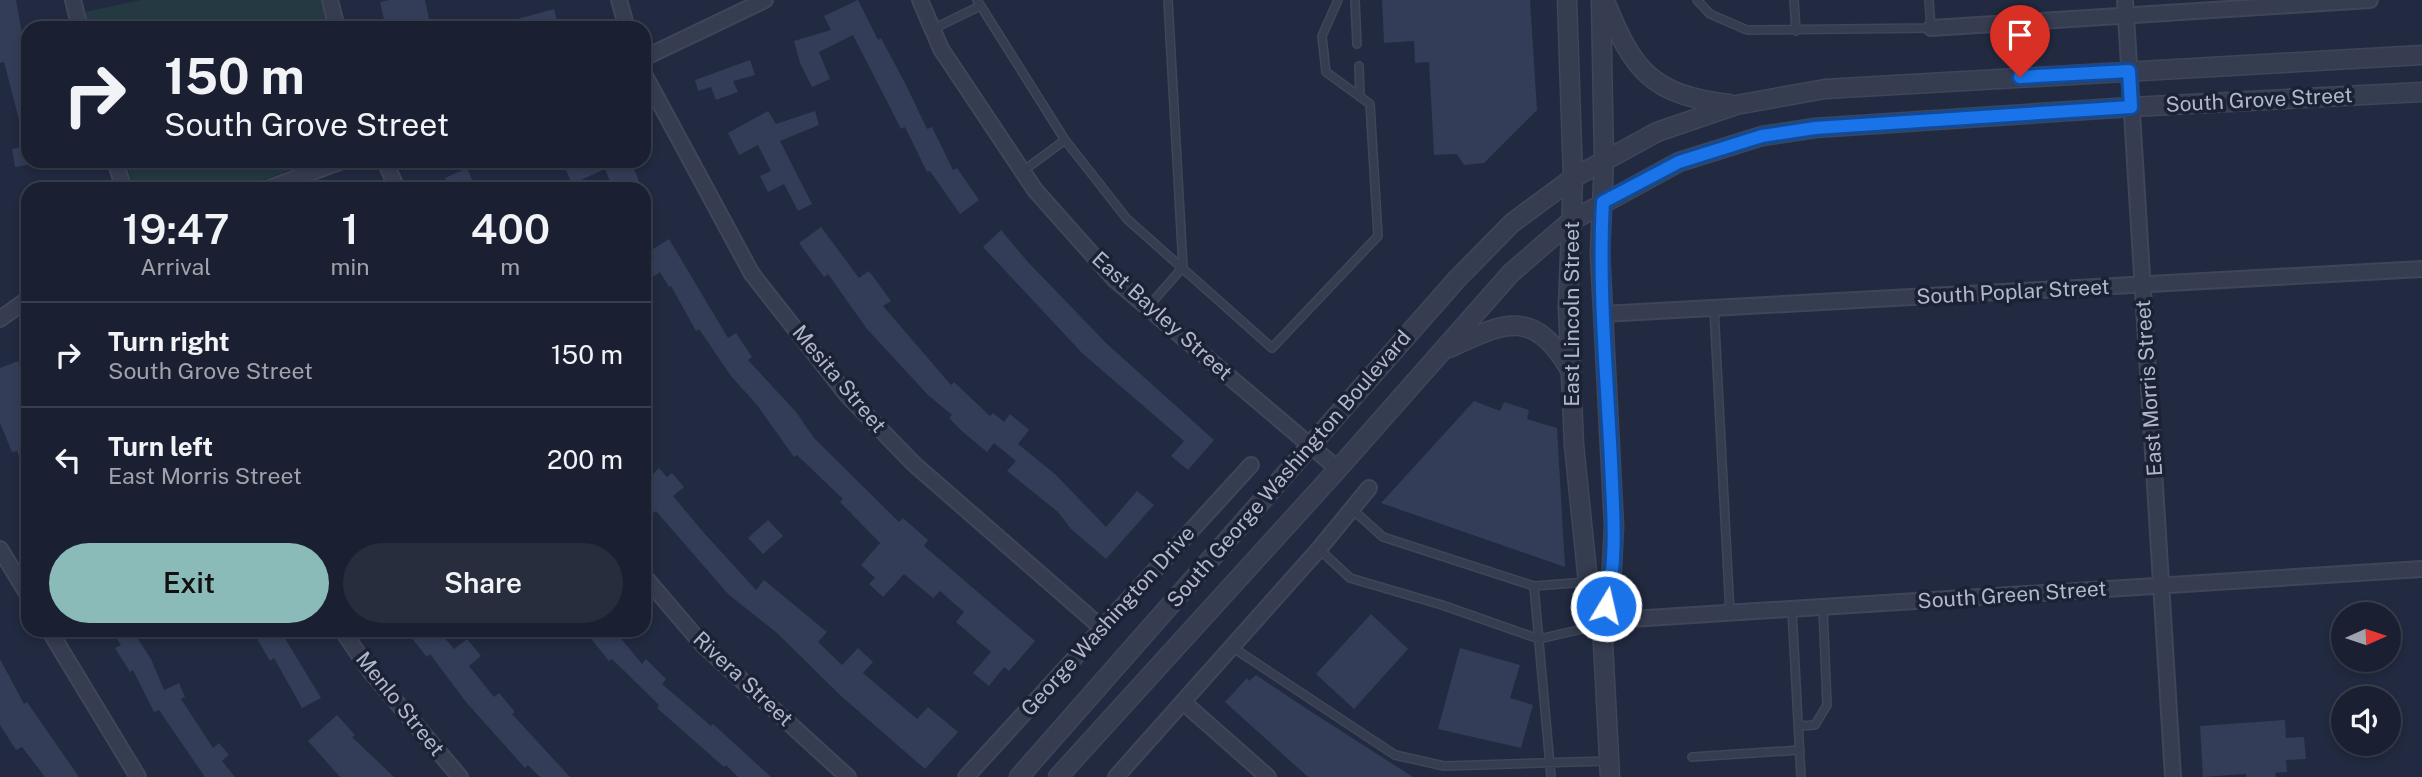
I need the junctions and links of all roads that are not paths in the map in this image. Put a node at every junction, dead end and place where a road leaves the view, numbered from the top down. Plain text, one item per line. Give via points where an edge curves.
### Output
1 (74, 0) edge
2 (330, 0) edge
3 (619, 0) edge
4 (765, 0) edge
5 (920, 0) edge
6 (1168, 0) edge
7 (1338, 0) edge
8 (1355, 0) edge
9 (1567, 0) edge
10 (1603, 0) edge
11 (1697, 0) edge
12 (1794, 0) edge
13 (1929, 0) edge
14 (2370, 0) edge
15 (979, 3) edge
16 (2125, 7) edge
17 (78, 21) edge
18 (335, 21) edge
19 (625, 21) edge
20 (1931, 28) junction
21 (933, 30) junction
22 (1796, 32) junction
23 (1357, 44) dead end
24 (651, 55) edge
25 (2422, 55) edge
26 (1359, 66) dead end
27 (2129, 71) junction
28 (651, 87) edge
29 (2422, 92) edge
30 (1360, 97) junction
31 (1736, 105) junction
32 (2131, 107) junction
33 (1065, 140) junction
34 (1604, 161) junction
35 (323, 168) edge
36 (1023, 171) junction
37 (1573, 178) junction
38 (286, 182) edge
39 (1603, 202) junction
40 (1571, 221) junction
41 (1183, 267) junction
42 (2422, 269) edge
43 (2143, 285) junction
44 (21, 304) edge
45 (1148, 308) junction
46 (1714, 308) junction
47 (1603, 314) junction
48 (0, 319) edge
49 (1442, 351) junction
50 (1571, 372) junction
51 (1309, 446) junction
52 (1251, 465) dead end
53 (1338, 469) junction
54 (1369, 488) dead end
55 (1352, 509) junction
56 (0, 549) edge
57 (1319, 549) junction
58 (2422, 569) edge
59 (1588, 582) junction
60 (21, 584) edge
61 (651, 584) edge
62 (2162, 585) junction
63 (1534, 586) junction
64 (1824, 608) junction
65 (1792, 610) junction
66 (1730, 614) junction
67 (1602, 624) junction
68 (1102, 628) junction
69 (53, 637) edge
70 (347, 637) edge
71 (1539, 639) junction
72 (1232, 648) junction
73 (1183, 702) junction
74 (1799, 726) junction
75 (1800, 750) junction
76 (1692, 757) dead end
77 (1550, 763) junction
78 (1610, 769) edge
79 (138, 777) edge
80 (460, 777) edge
81 (848, 777) edge
82 (966, 777) edge
83 (1019, 777) edge
84 (1058, 777) edge
85 (1116, 777) edge
86 (1268, 777) edge
87 (1551, 777) edge
88 (1801, 777) edge
89 (2173, 777) edge

1 - 17 street
2 - 18 street
3 - 19 street
4 - 24 street
5 - 21 street, East Bayley Street
6 - 41 lane
7 - 30 lane via 1322,36 1326,72
8 - 23 lane
9 - 37 street, East Lincoln Street
10 - 31 street via 1626,51 1642,70 1692,100
10 - 34 street, East Lincoln Street
11 - 22 lane via 1710,14 1731,25
12 - 22 lane
13 - 20 lane
14 - 16 street
15 - 21 lane
15 - 33 lane
16 - 20 street
16 - 27 street, East Morris Street
20 - 22 lane
21 - 36 street, East Bayley Street
25 - 27 street, South Grove Street
26 - 30 lane
27 - 31 street, South Grove Street via 1825,89
27 - 32 street, East Morris Street
28 - 68 street, Mesita Street via 752,274 847,396 914,464
29 - 32 street, South Grove Street
30 - 41 lane via 1370,104 1378,236 1272,348
31 - 34 street, South Grove Street via 1657,132
32 - 39 street, South Grove Street via 1815,128 1762,136 1679,162
32 - 43 street, East Morris Street
33 - 36 lane
33 - 41 lane via 1128,219
34 - 37 street, South Grove Street
34 - 39 street, East Lincoln Street
35 - 38 street
36 - 45 street, East Bayley Street via 1115,280
37 - 40 street, East Lincoln Street
37 - 51 street, South George Washington Boulevard via 1512,223 1466,269
39 - 40 street, South Grove Street
39 - 47 street, East Lincoln Street
40 - 49 street, South George Washington Boulevard via 1511,272
40 - 50 street, East Lincoln Street
41 - 45 lane
42 - 43 street, South Poplar Street
43 - 46 street, South Poplar Street
43 - 62 street, East Morris Street
44 - 48 street
45 - 51 street, East Bayley Street
46 - 47 street, South Poplar Street
46 - 66 lane
47 - 67 street, East Lincoln Street via 1614,526 1611,586
49 - 50 street via 1492,329 1518,326 1553,341
49 - 53 street, South George Washington Boulevard
50 - 59 street, East Lincoln Street
51 - 53 street, East Bayley Street
51 - 83 street, South George Washington Boulevard
52 - 68 street, George Washington Drive
53 - 84 street, South George Washington Boulevard
54 - 55 street
55 - 57 street
55 - 63 lane via 1383,537
56 - 60 street
57 - 71 lane via 1350,578
57 - 72 street
58 - 62 street, South Green Street
59 - 63 lane
59 - 67 street, East Lincoln Street
61 - 81 street, Rivera Street via 702,643
62 - 64 street, South Green Street
62 - 89 street, East Morris Street
63 - 71 lane
64 - 65 street, South Green Street
64 - 74 lane via 1827,705 1815,725
65 - 66 street, South Green Street
65 - 74 lane
66 - 67 street, South Green Street
67 - 71 lane
67 - 78 street, East Lincoln Street
68 - 82 street, George Washington Drive
69 - 79 street
70 - 80 street, Menlo Street
71 - 77 lane
72 - 73 street
72 - 77 lane via 1395,755 1444,765
73 - 85 street
73 - 86 street
74 - 75 lane
75 - 76 lane
75 - 88 lane
77 - 78 lane
77 - 87 lane

